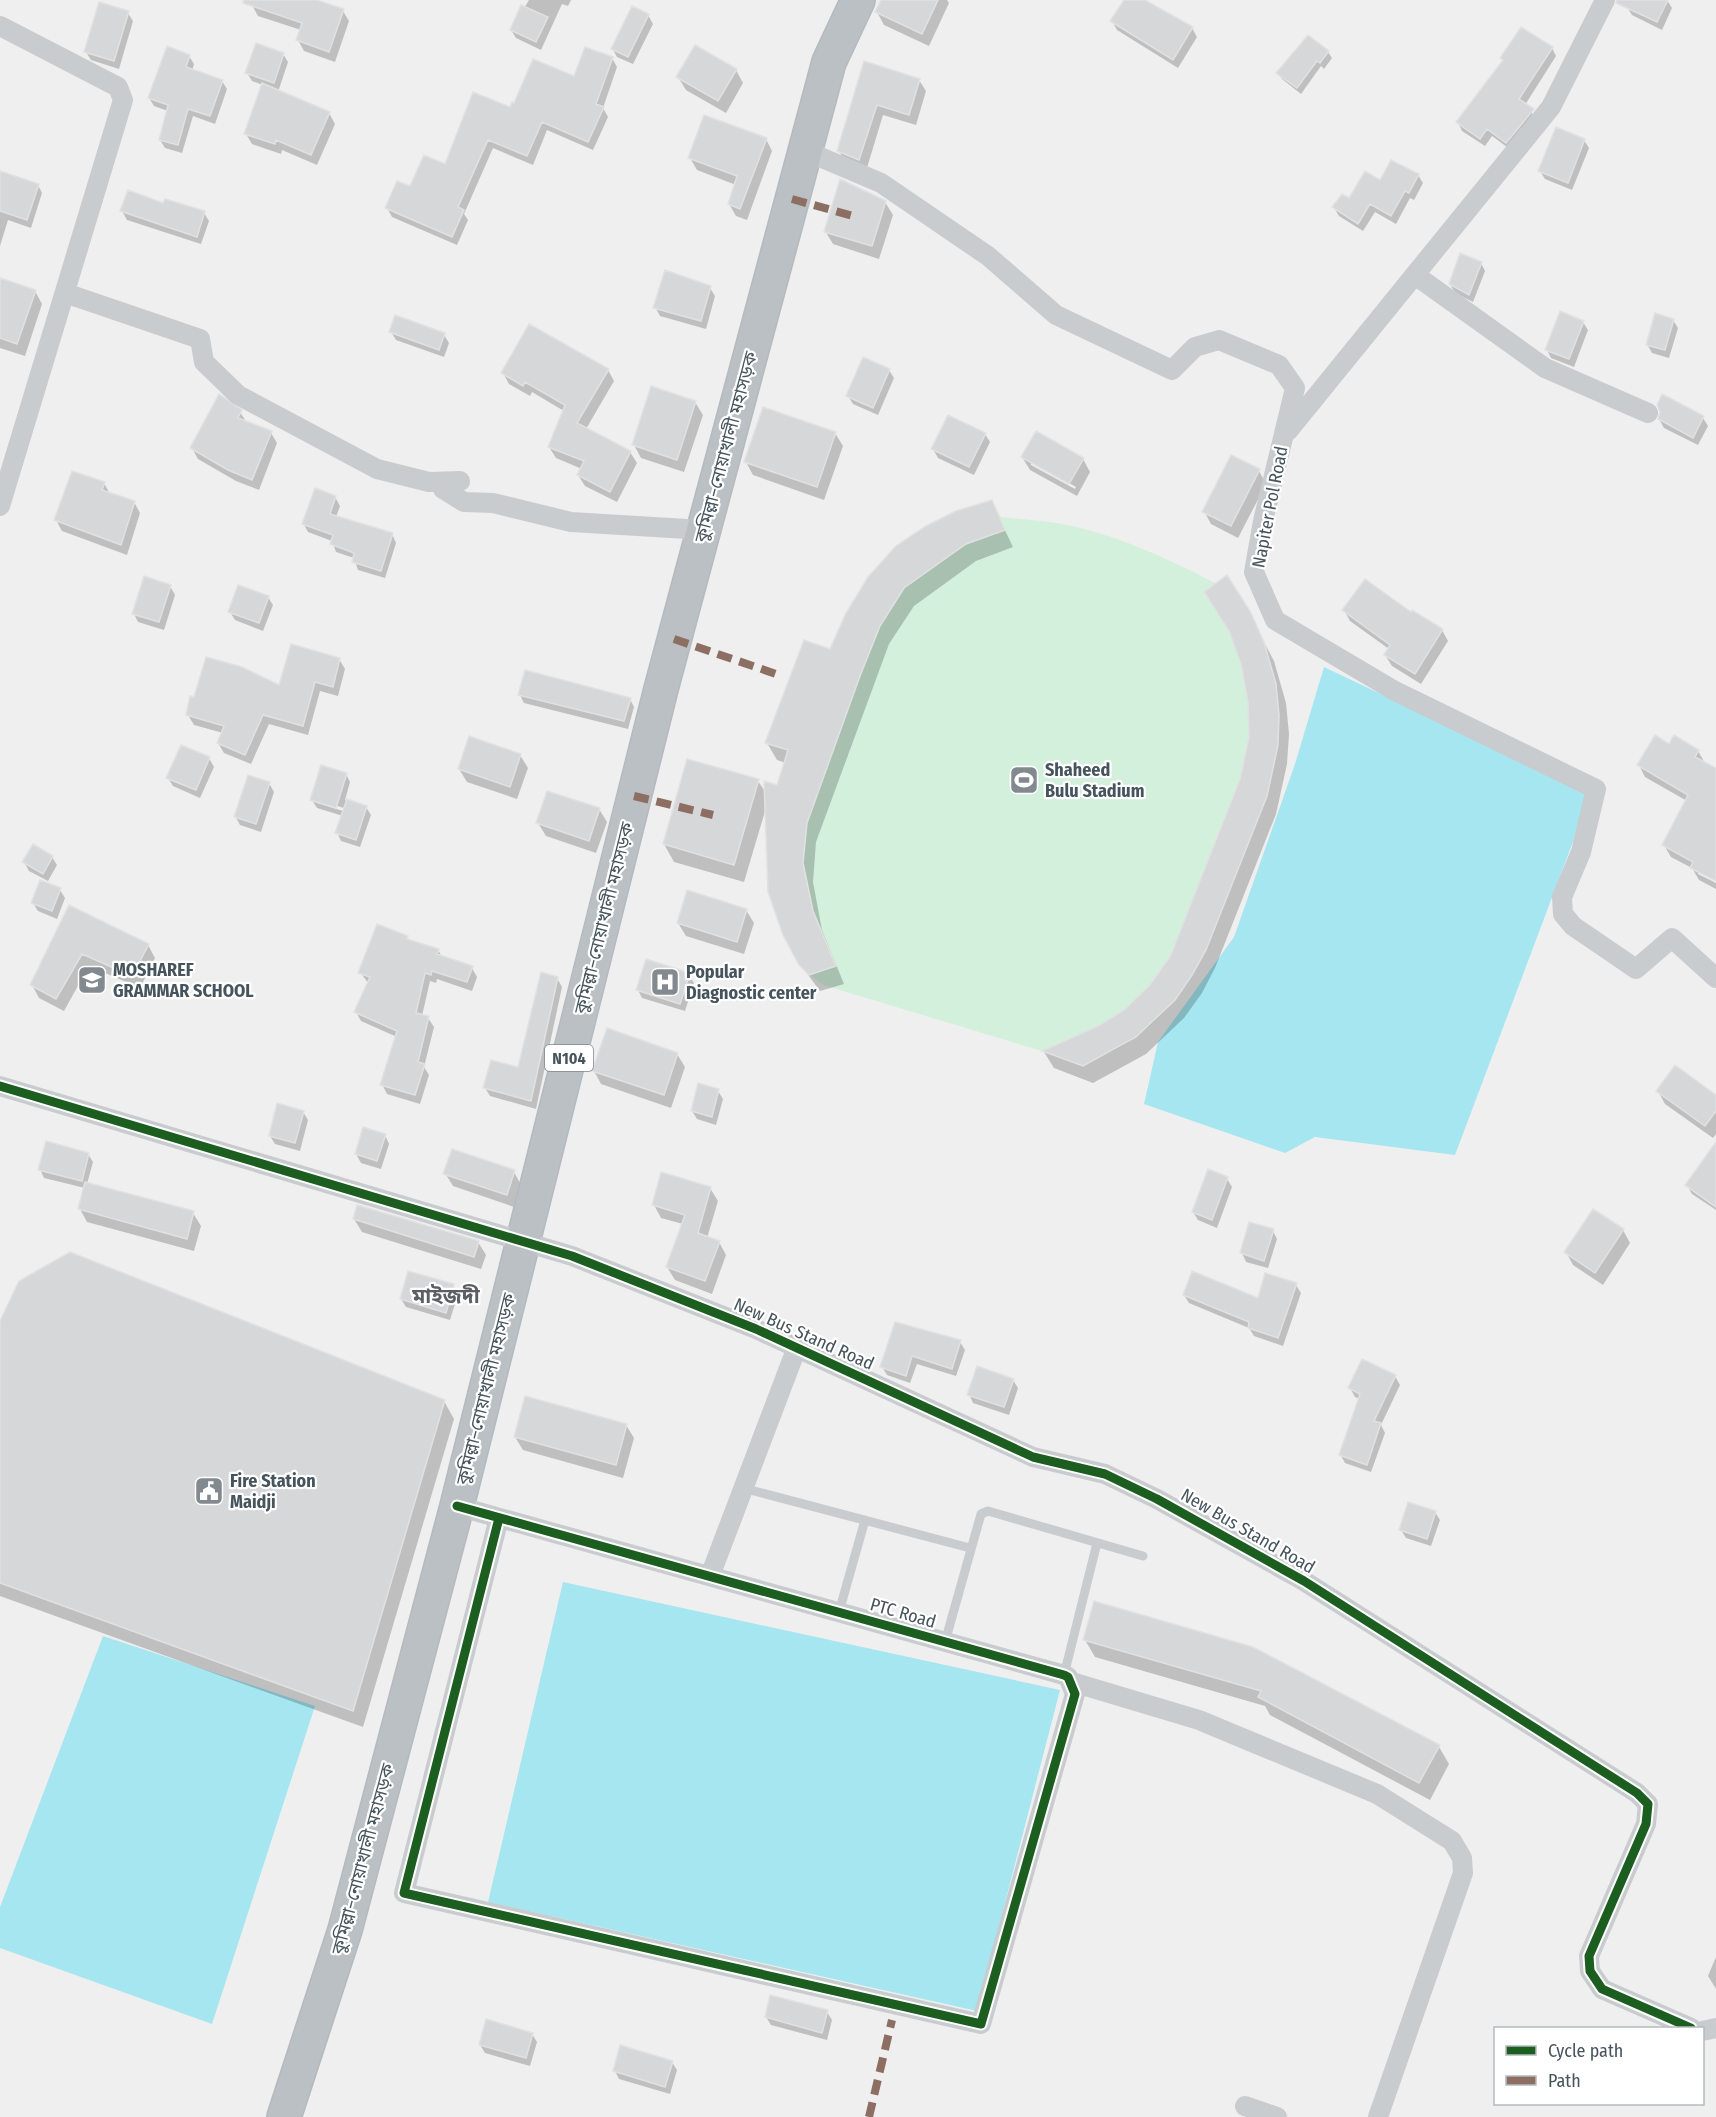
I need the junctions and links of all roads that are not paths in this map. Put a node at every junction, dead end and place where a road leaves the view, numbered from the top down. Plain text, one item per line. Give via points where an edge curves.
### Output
1 (858, 0) edge
2 (1605, 0) edge
3 (0, 26) edge
4 (806, 151) junction
5 (1415, 274) junction
6 (65, 293) junction
7 (1648, 413) dead end
8 (1284, 436) junction
9 (0, 506) edge
10 (704, 530) junction
11 (1716, 978) edge
12 (0, 1086) edge
13 (523, 1240) junction
14 (797, 1347) junction
15 (743, 1488) junction
16 (457, 1506) junction
17 (499, 1518) junction
18 (865, 1520) junction
19 (1097, 1543) junction
20 (970, 1548) junction
21 (1143, 1556) dead end
22 (710, 1576) junction
23 (839, 1612) junction
24 (945, 1642) junction
25 (1068, 1678) junction
26 (1689, 2027) edge
27 (1245, 2106) dead end
28 (284, 2117) edge
29 (1277, 2117) edge
30 (1378, 2117) edge

1 - 4 highway, কুমিল্লা–নোয়াখালী মহাসড়ক / N104 via 829,62
2 - 5 street via 1551,107
3 - 6 street via 118,87 123,100
4 - 8 street, Napiter Pol Road via 881,183 988,256 1056,315 1172,370 1195,347 1219,340 1279,365 1295,388
4 - 10 highway, কুমিল্লা–নোয়াখালী মহাসড়ক / N104
5 - 7 street via 1545,368
5 - 8 street
6 - 9 street
6 - 10 street via 200,339 204,362 238,395 377,469 429,482 460,481 443,489 464,502 493,503 571,522
8 - 11 street, Napiter Pol Road via 1254,572 1275,620 1395,691 1596,789 1581,852 1562,897 1563,914 1573,926 1636,969 1672,938
10 - 13 highway, কুমিল্লা–নোয়াখালী মহাসড়ক / N104
12 - 13 street, New Bus Stand Road
13 - 14 street, New Bus Stand Road via 583,1260
13 - 16 highway, কুমিল্লা–নোয়াখালী মহাসড়ক / N104
14 - 15 street
14 - 26 street, New Bus Stand Road via 1033,1456 1105,1474 1157,1499 1304,1581 1637,1793 1648,1804 1646,1824 1588,1956 1590,1971 1602,1989
15 - 18 lane
15 - 22 street
16 - 17 street, PTC Road
16 - 28 highway, কুমিল্লা–নোয়াখালী মহাসড়ক / N104 via 345,1929
17 - 22 street, PTC Road
17 - 25 street via 404,1893 981,2024 1075,1694
18 - 20 lane
18 - 23 lane
19 - 20 lane via 988,1511 977,1521
19 - 21 lane
19 - 25 lane
20 - 24 lane
22 - 23 street, PTC Road
23 - 24 street, PTC Road
24 - 25 street, PTC Road
25 - 30 street, PTC Road via 1199,1720 1377,1794 1452,1841 1462,1857 1463,1873
27 - 29 street

